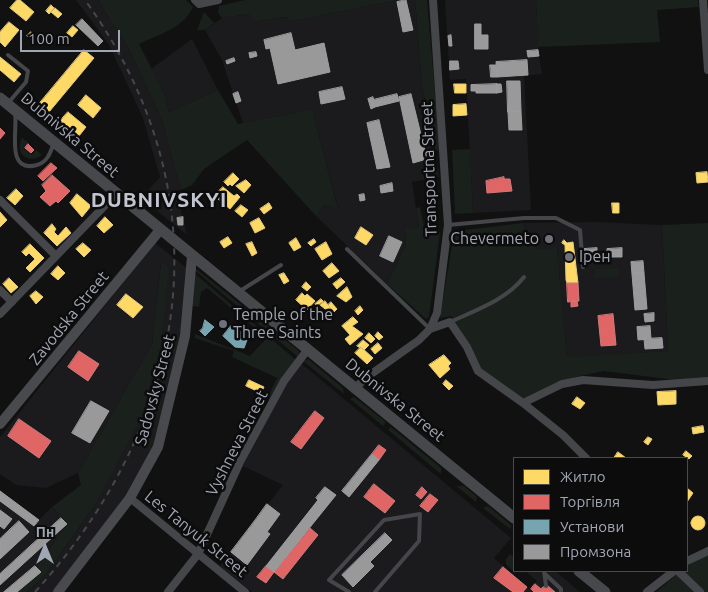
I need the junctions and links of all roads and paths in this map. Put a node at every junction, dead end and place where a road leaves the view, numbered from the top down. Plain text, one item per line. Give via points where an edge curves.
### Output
1 (195, 0) edge
2 (218, 0) edge
3 (433, 0) edge
4 (703, 0) edge
5 (706, 15) edge
6 (8, 55) dead end
7 (708, 70) edge
8 (7, 104) edge
9 (54, 142) junction
10 (116, 194) junction
11 (0, 200) edge
12 (448, 225) junction
13 (160, 230) junction
14 (347, 249) dead end
15 (56, 256) junction
16 (192, 256) junction
17 (280, 264) dead end
18 (583, 267) dead end
19 (524, 277) dead end
20 (0, 290) edge
21 (238, 292) junction
22 (12, 302) junction
23 (0, 314) edge
24 (450, 322) junction
25 (430, 329) junction
26 (308, 349) junction
27 (708, 381) edge
28 (354, 389) junction
29 (523, 403) junction
30 (0, 424) edge
31 (585, 457) edge
32 (130, 498) junction
33 (513, 517) edge
34 (708, 551) edge
35 (198, 554) junction
36 (688, 561) edge
37 (545, 572) edge
38 (580, 572) edge
39 (673, 572) edge
40 (679, 572) edge
41 (546, 586) dead end
42 (63, 590) edge
43 (168, 592) edge
44 (245, 592) edge
45 (349, 592) edge
46 (375, 592) edge
47 (561, 592) edge
48 (605, 592) edge
49 (647, 592) edge
50 (700, 592) edge

1 - 2 street via 199,4
3 - 12 street, Transportna Street
4 - 5 street
5 - 7 street
6 - 8 lane via 28,71 26,82
8 - 9 main road, Dubnivska Street
8 - 9 lane via 17,124 14,151 18,160 35,166 42,163 49,157
9 - 10 main road, Dubnivska Street
10 - 13 main road, Dubnivska Street
10 - 15 street
11 - 15 street
12 - 18 lane via 556,218 580,230
12 - 25 street, Transportna Street via 437,313
13 - 16 main road, Dubnivska Street
13 - 30 street, Zavodska Street
14 - 25 lane
15 - 22 street
16 - 21 main road, Dubnivska Street
16 - 32 street, Sadovsky Street via 185,336 174,386 158,447
17 - 21 lane
19 - 24 lane via 516,288 500,298
20 - 22 street
21 - 26 main road, Dubnivska Street
22 - 23 street
24 - 25 street
24 - 29 street via 468,347 478,371
25 - 28 street
26 - 28 main road, Dubnivska Street
26 - 35 street, Vyshneva Street via 284,381 240,462
27 - 29 street via 654,385 583,380 562,384
28 - 33 main road, Dubnivska Street
29 - 31 street
32 - 35 street, Les Tanyuk Street
32 - 42 street, Sadovsky Street
34 - 36 street
35 - 43 street, Vyshneva Street
35 - 44 street, Les Tanyuk Street
37 - 41 lane
37 - 47 lane
38 - 48 main road
39 - 49 street
40 - 50 street
45 - 46 lane via 329,580 384,520 420,514 419,541

